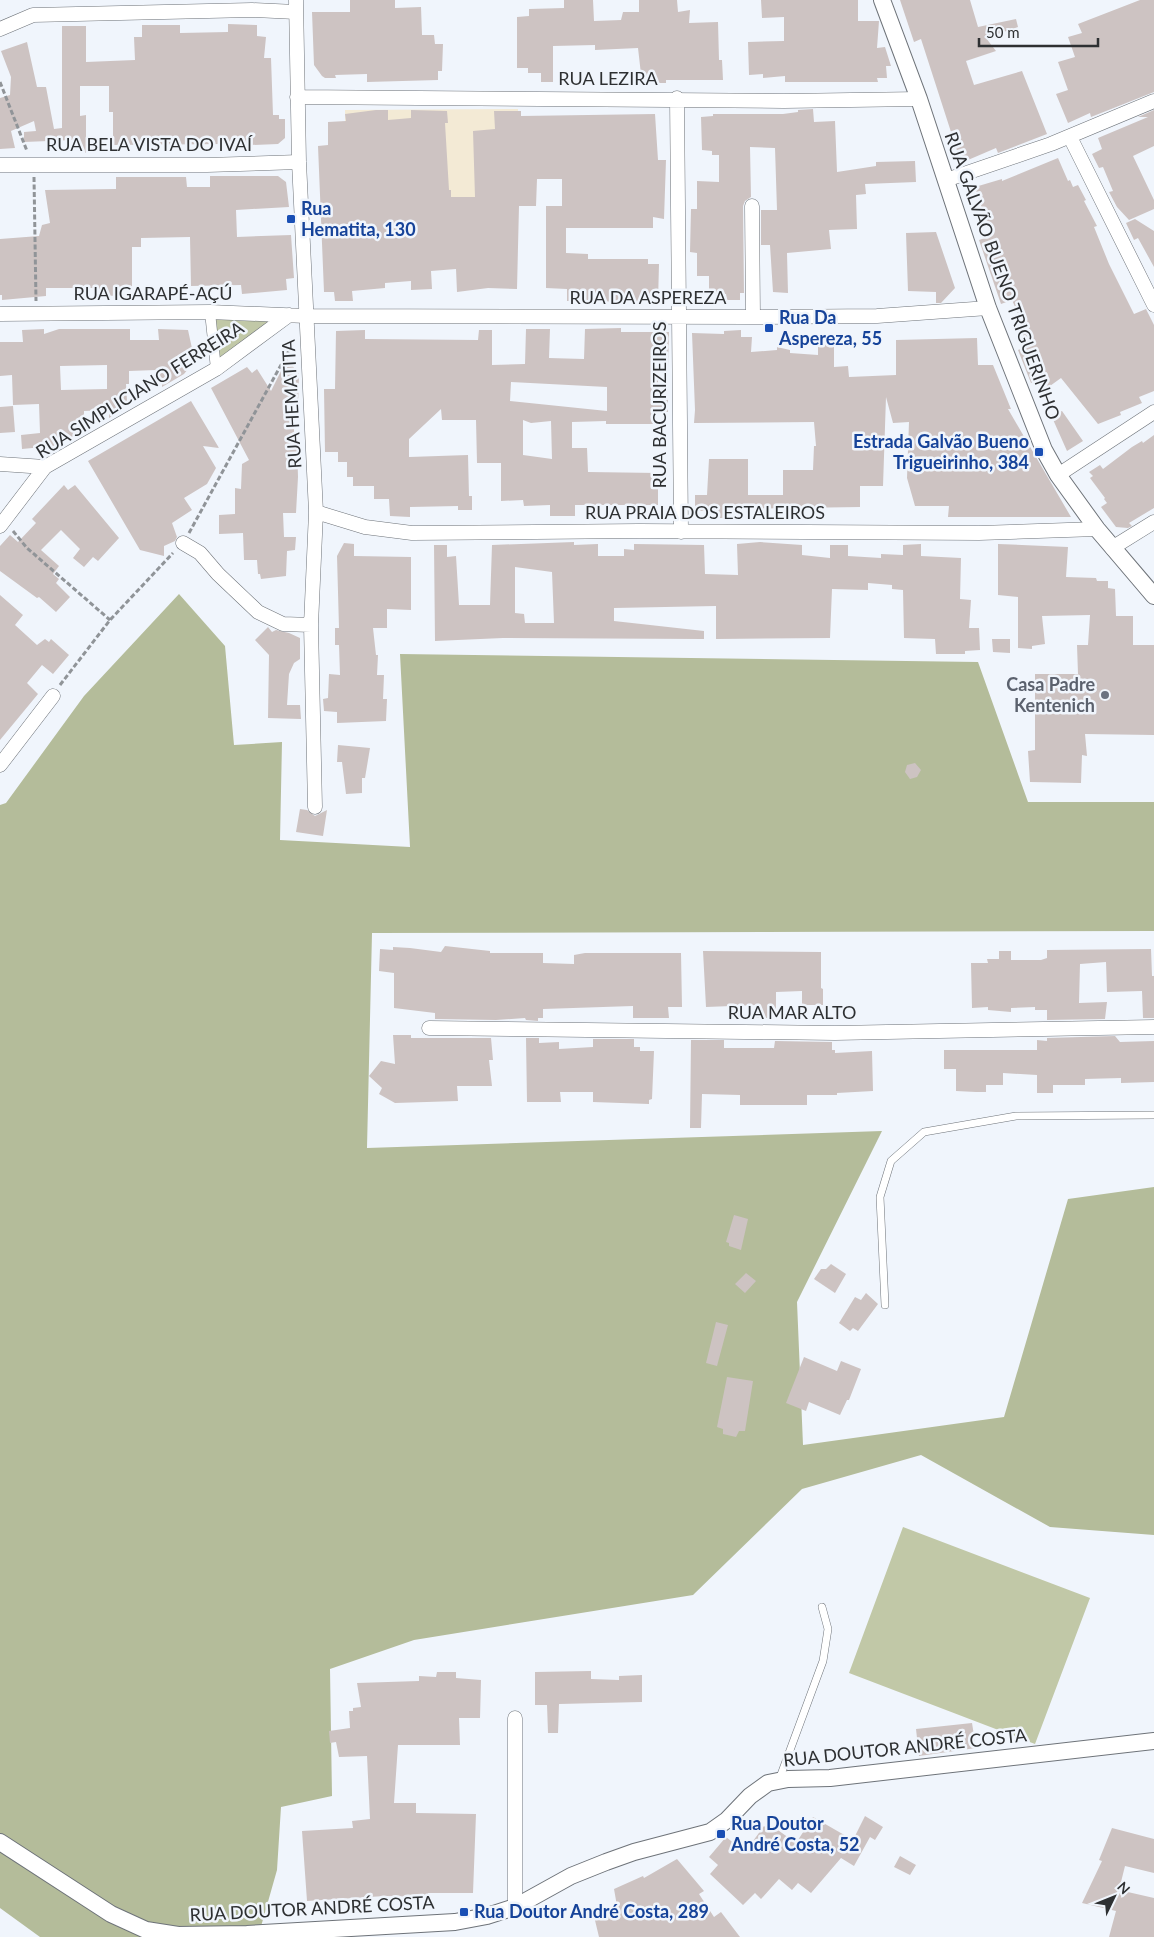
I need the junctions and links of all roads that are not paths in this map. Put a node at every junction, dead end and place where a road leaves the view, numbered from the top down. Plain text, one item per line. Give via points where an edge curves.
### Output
1 (882, 0) edge
2 (296, 6) edge
3 (0, 29) edge
4 (297, 98) junction
5 (677, 98) junction
6 (919, 99) junction
7 (1154, 101) edge
8 (1070, 136) junction
9 (299, 162) junction
10 (0, 165) edge
11 (946, 180) junction
12 (752, 206) dead end
13 (1154, 305) edge
14 (988, 308) junction
15 (210, 312) junction
16 (0, 314) edge
17 (289, 315) junction
18 (753, 316) junction
19 (678, 317) junction
20 (306, 318) junction
21 (216, 369) junction
22 (1154, 412) edge
23 (0, 464) edge
24 (45, 467) junction
25 (1058, 475) junction
26 (316, 512) junction
27 (1154, 522) edge
28 (2, 524) edge
29 (1097, 529) junction
30 (681, 532) junction
31 (183, 544) road end
32 (1112, 548) junction
33 (1154, 596) edge
34 (312, 625) junction
35 (53, 696) road end
36 (0, 765) edge
37 (315, 807) dead end
38 (1154, 1027) edge
39 (429, 1028) dead end
40 (1154, 1115) edge
41 (885, 1305) dead end
42 (822, 1606) dead end
43 (515, 1718) dead end
44 (1154, 1741) edge
45 (779, 1781) junction
46 (0, 1842) edge
47 (515, 1907) junction
48 (366, 1932) edge

1 - 6 street, RUA GALVÃO BUENO TRIGUERINHO
2 - 3 street via 33,15
2 - 4 street, RUA HEMATITA
4 - 5 street, RUA LEZIRA
4 - 9 street, RUA HEMATITA
5 - 6 street, RUA LEZIRA via 784,101
5 - 19 street, RUA BACURIZEIROS
6 - 11 street, RUA GALVÃO BUENO TRIGUERINHO
7 - 8 street
8 - 11 street
8 - 13 street
9 - 10 street, RUA BELA VISTA DO IVAÍ
9 - 20 street, RUA HEMATITA
11 - 14 street, RUA GALVÃO BUENO TRIGUERINHO
12 - 18 street
14 - 18 street, RUA DA ASPEREZA via 877,316
14 - 25 street, RUA GALVÃO BUENO TRIGUERINHO via 1028,414
15 - 16 street, RUA IGARAPÉ-AÇÚ
15 - 17 street, RUA IGARAPÉ-AÇÚ
15 - 21 street
17 - 20 street, RUA IGARAPÉ-AÇÚ
17 - 21 street, RUA SIMPLICIANO FERREIRA
18 - 19 street, RUA DA ASPEREZA
19 - 20 street, RUA DA ASPEREZA
19 - 30 street, RUA BACURIZEIROS
20 - 26 street, RUA HEMATITA
21 - 24 street, RUA SIMPLICIANO FERREIRA
22 - 25 street
23 - 24 street
24 - 28 street, RUA SIMPLICIANO FERREIRA
25 - 29 street, RUA GALVÃO BUENO TRIGUERINHO
26 - 30 street, RUA PRAIA DOS ESTALEIROS via 365,527 412,533
26 - 34 street, RUA HEMATITA
27 - 32 street
29 - 30 street, RUA PRAIA DOS ESTALEIROS via 979,533
29 - 32 street, RUA GALVÃO BUENO TRIGUERINHO
31 - 34 street via 200,553 264,615 283,624
32 - 33 street, RUA GALVÃO BUENO TRIGUERINHO
34 - 37 street, RUA HEMATITA
35 - 36 street
38 - 39 street, RUA MAR ALTO via 835,1033
40 - 41 lane via 1016,1116 924,1132 891,1161 880,1198
42 - 45 lane via 828,1629 823,1661
43 - 47 street
44 - 45 street, RUA DOUTOR ANDRÉ COSTA
45 - 47 street, RUA DOUTOR ANDRÉ COSTA via 768,1783 750,1796 728,1820 710,1832 606,1862 571,1876
46 - 48 street, RUA DOUTOR ANDRÉ COSTA via 111,1914 146,1930 178,1935
47 - 48 street, RUA DOUTOR ANDRÉ COSTA via 455,1922

